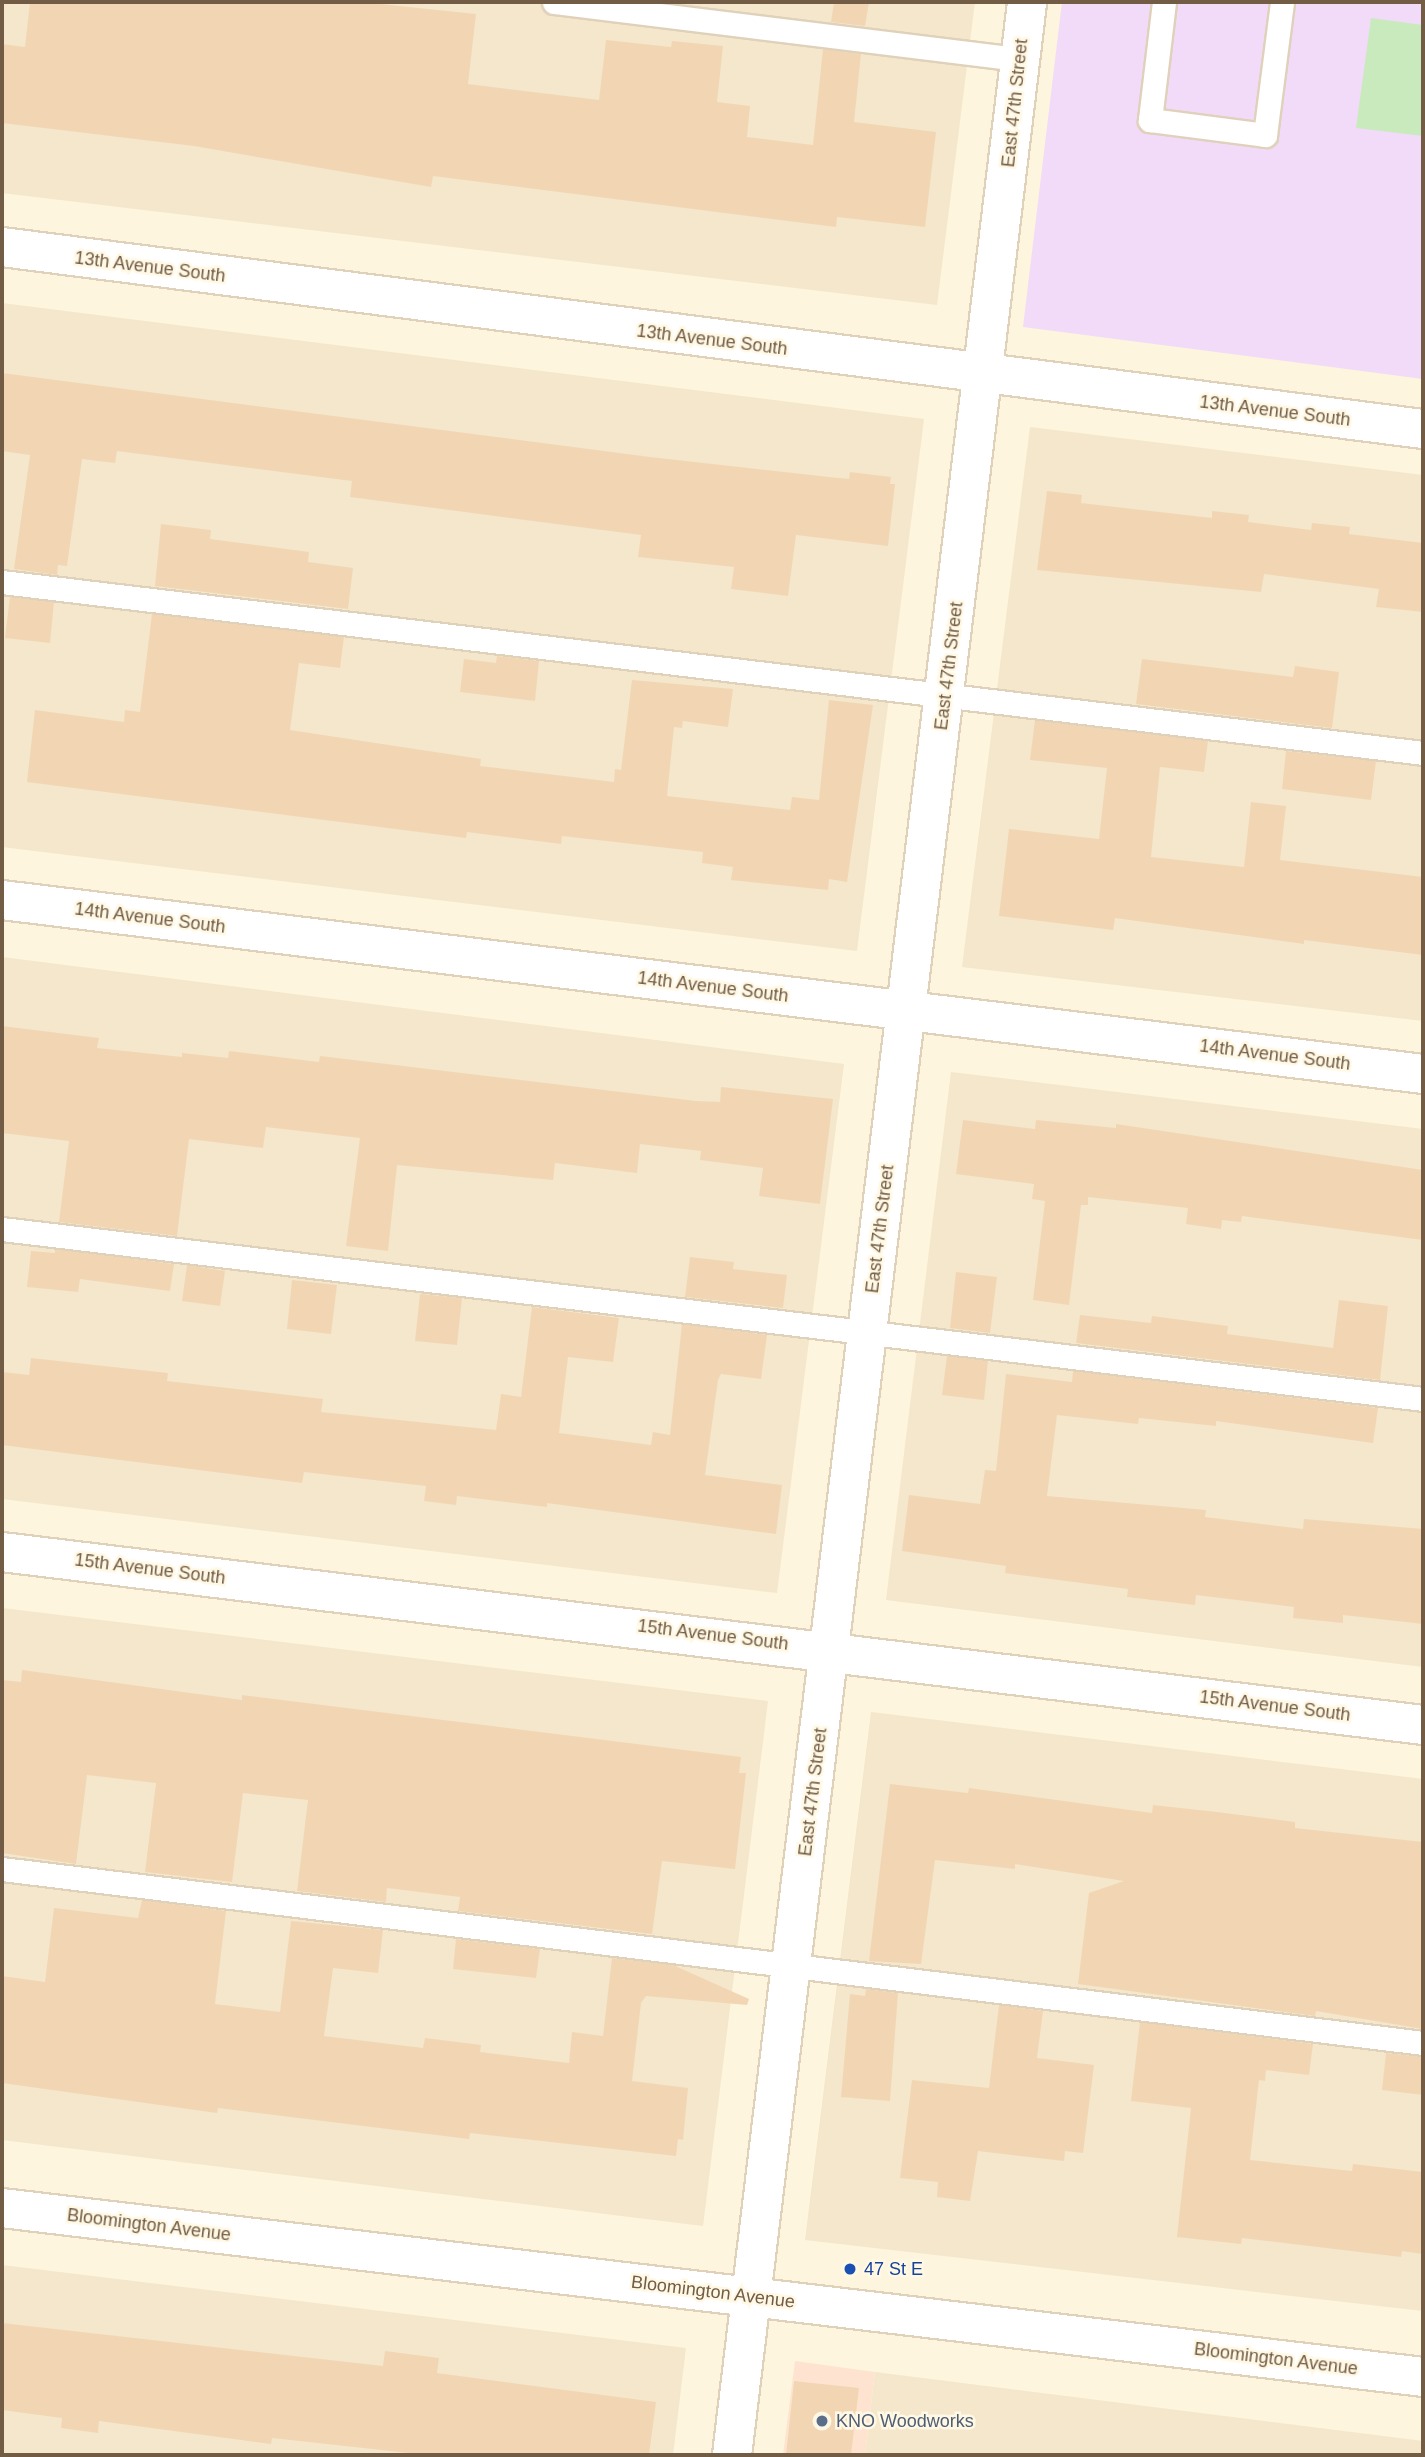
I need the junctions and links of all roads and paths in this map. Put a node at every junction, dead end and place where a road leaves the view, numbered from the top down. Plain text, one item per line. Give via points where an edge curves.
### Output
1 (554, 2) edge
2 (1027, 2) edge
3 (1164, 2) edge
4 (1282, 2) edge
5 (1020, 59) junction
6 (2, 247) edge
7 (985, 376) junction
8 (1423, 429) edge
9 (2, 582) edge
10 (946, 696) junction
11 (1423, 754) edge
12 (2, 900) edge
13 (907, 1010) junction
14 (1423, 1074) edge
15 (2, 1229) edge
16 (868, 1330) junction
17 (1423, 1399) edge
18 (2, 1552) edge
19 (829, 1649) junction
20 (1423, 1725) edge
21 (2, 1869) edge
22 (793, 1966) junction
23 (1423, 2043) edge
24 (2, 2208) edge
25 (751, 2297) junction
26 (1423, 2377) edge
27 (732, 2455) edge

1 - 5 lane
2 - 5 street, East 47th Street
3 - 4 lane via 1150,120 1265,135
5 - 7 street, East 47th Street
6 - 7 street, 13th Avenue South
7 - 8 street, 13th Avenue South
7 - 10 street, East 47th Street
9 - 10 lane
10 - 11 lane
10 - 13 street, East 47th Street
12 - 13 street, 14th Avenue South
13 - 14 street, 14th Avenue South
13 - 16 street, East 47th Street
15 - 16 lane
16 - 17 lane
16 - 19 street, East 47th Street
18 - 19 street, 15th Avenue South
19 - 20 street, 15th Avenue South
19 - 22 street, East 47th Street
21 - 22 lane
22 - 23 lane
22 - 25 street, East 47th Street
24 - 25 street, Bloomington Avenue
25 - 26 street, Bloomington Avenue
25 - 27 street, East 47th Street

